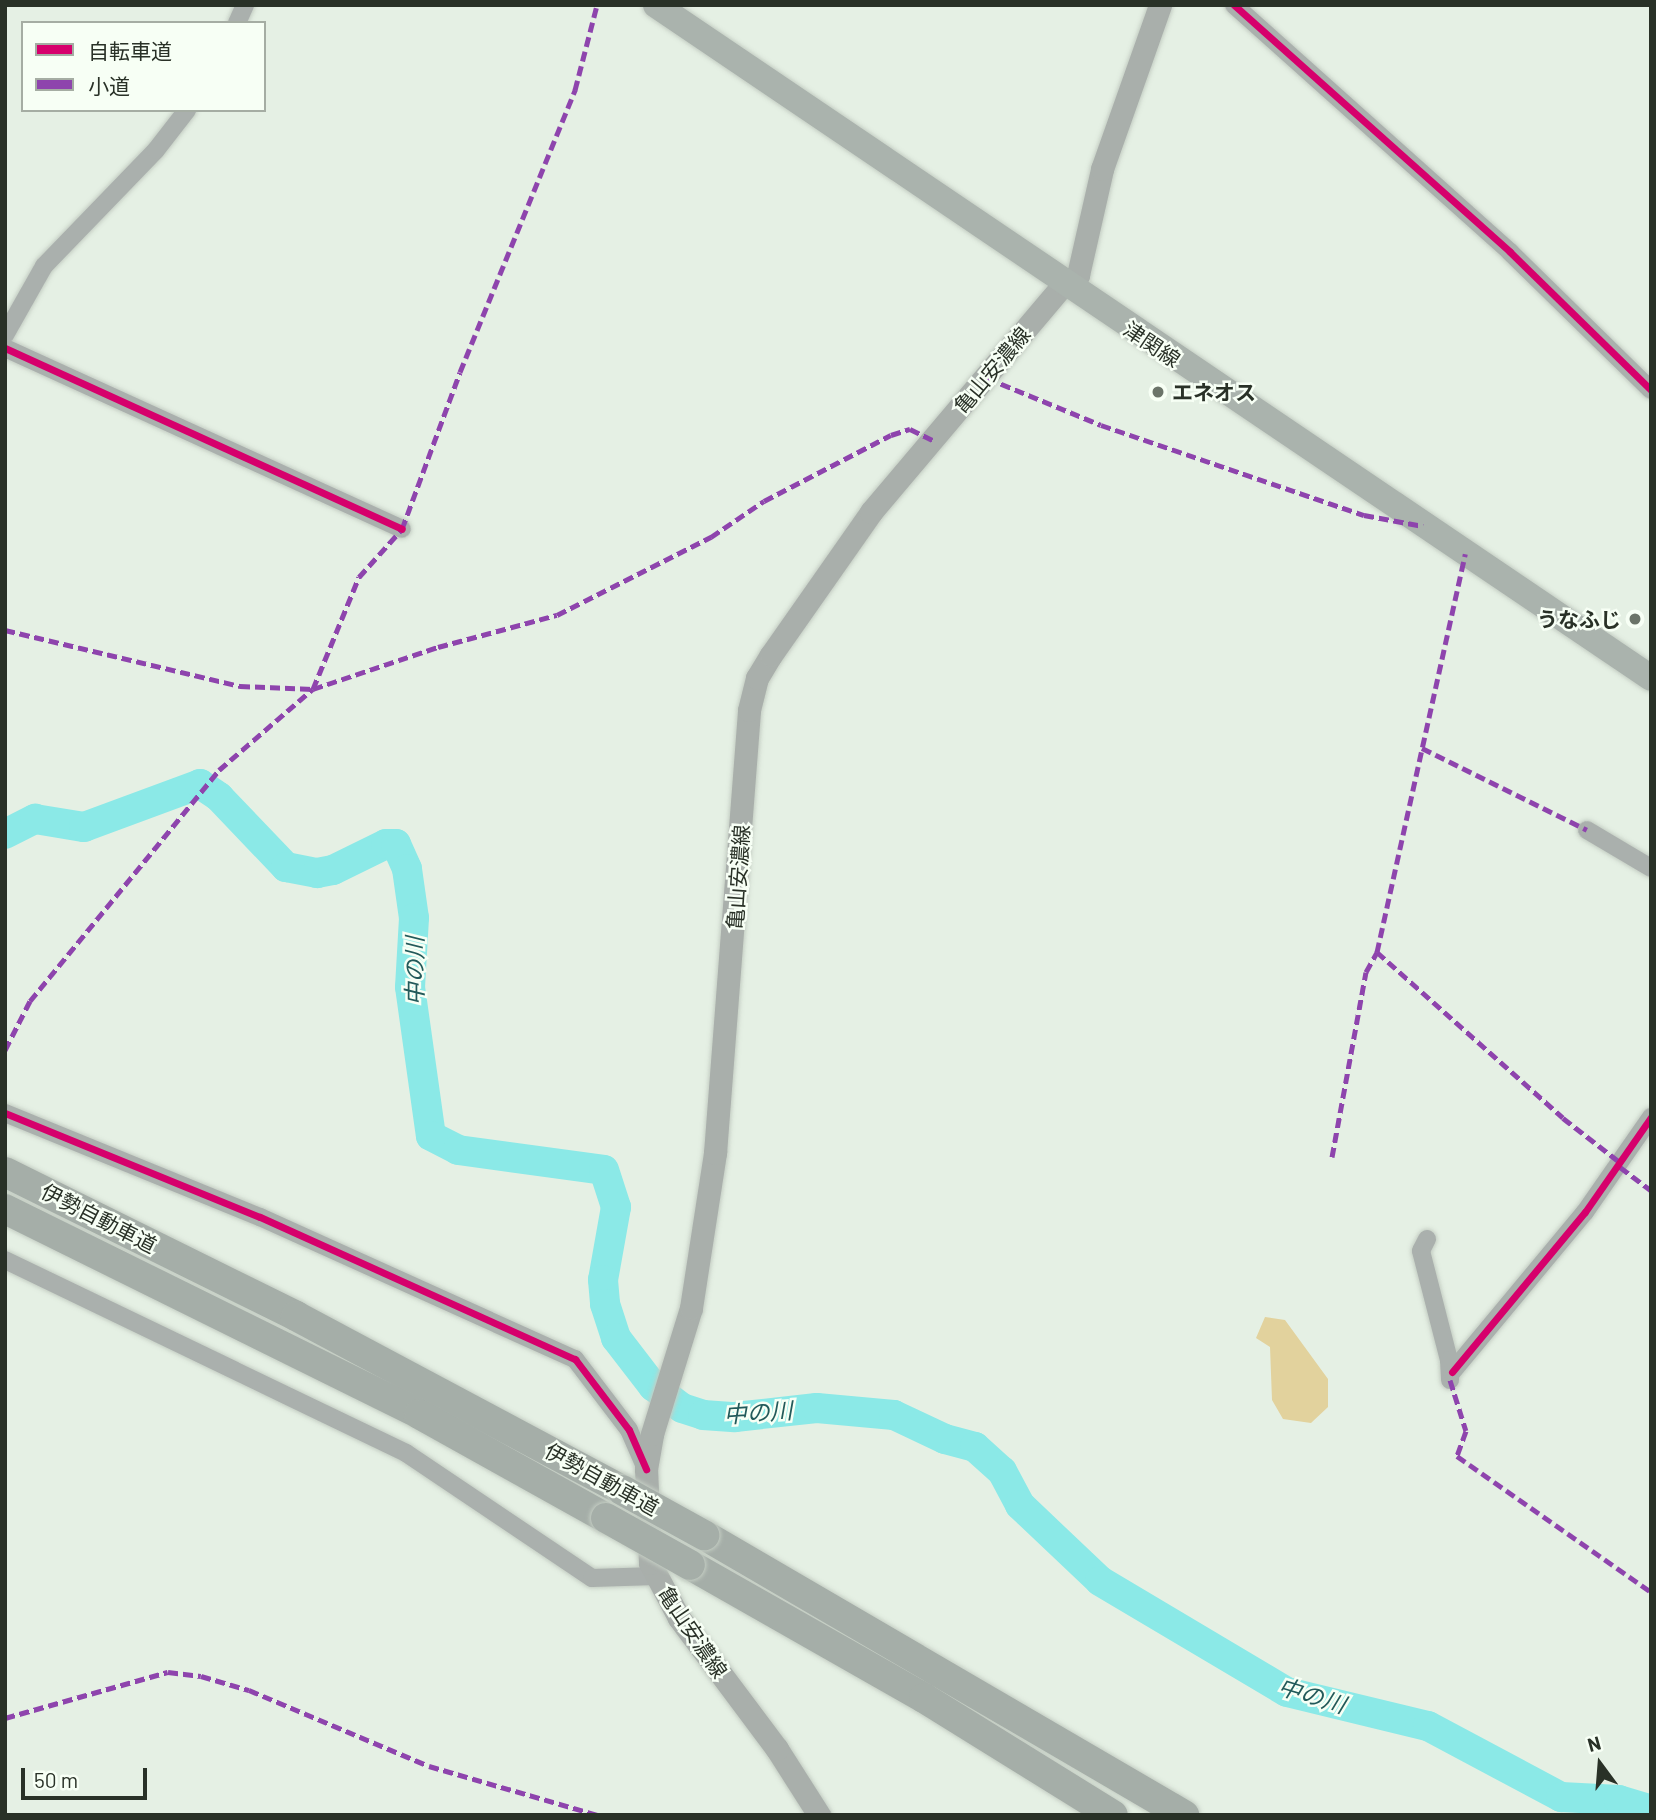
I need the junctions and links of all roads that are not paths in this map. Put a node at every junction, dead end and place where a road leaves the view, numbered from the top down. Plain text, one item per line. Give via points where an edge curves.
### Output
1 (245, 5) edge
2 (656, 5) edge
3 (1160, 5) edge
4 (1234, 5) edge
5 (238, 21) edge
6 (185, 112) edge
7 (1065, 285) junction
8 (5, 335) edge
9 (5, 348) edge
10 (1651, 390) edge
11 (402, 529) dead end
12 (1651, 678) edge
13 (1587, 831) dead end
14 (1651, 868) edge
15 (5, 1113) edge
16 (1651, 1117) edge
17 (5, 1171) edge
18 (5, 1209) edge
19 (1427, 1239) dead end
20 (5, 1260) edge
21 (646, 1469) junction
22 (656, 1576) junction
23 (819, 1815) edge
24 (1113, 1815) edge
25 (1184, 1815) edge

1 - 5 street
2 - 7 main road, 津関線
3 - 7 main road, 亀山安濃線 via 1102,169 1078,275
4 - 10 street via 1510,252
6 - 8 street via 156,150 44,266
7 - 12 main road, 津関線
7 - 21 main road, 亀山安濃線 via 871,512 757,678 749,710 715,1153 700,1268
9 - 11 street
13 - 14 street
15 - 21 street via 152,1171 575,1359 629,1430
16 - 19 street via 1585,1212 1451,1376 1421,1251
17 - 25 highway, 伊勢自動車道, bridge via 296,1316 622,1490
18 - 24 highway, 伊勢自動車道, bridge via 419,1414 924,1698
20 - 22 street via 406,1453 592,1578
21 - 22 main road, 亀山安濃線 via 650,1563
22 - 23 main road, 亀山安濃線 via 679,1618 777,1749

